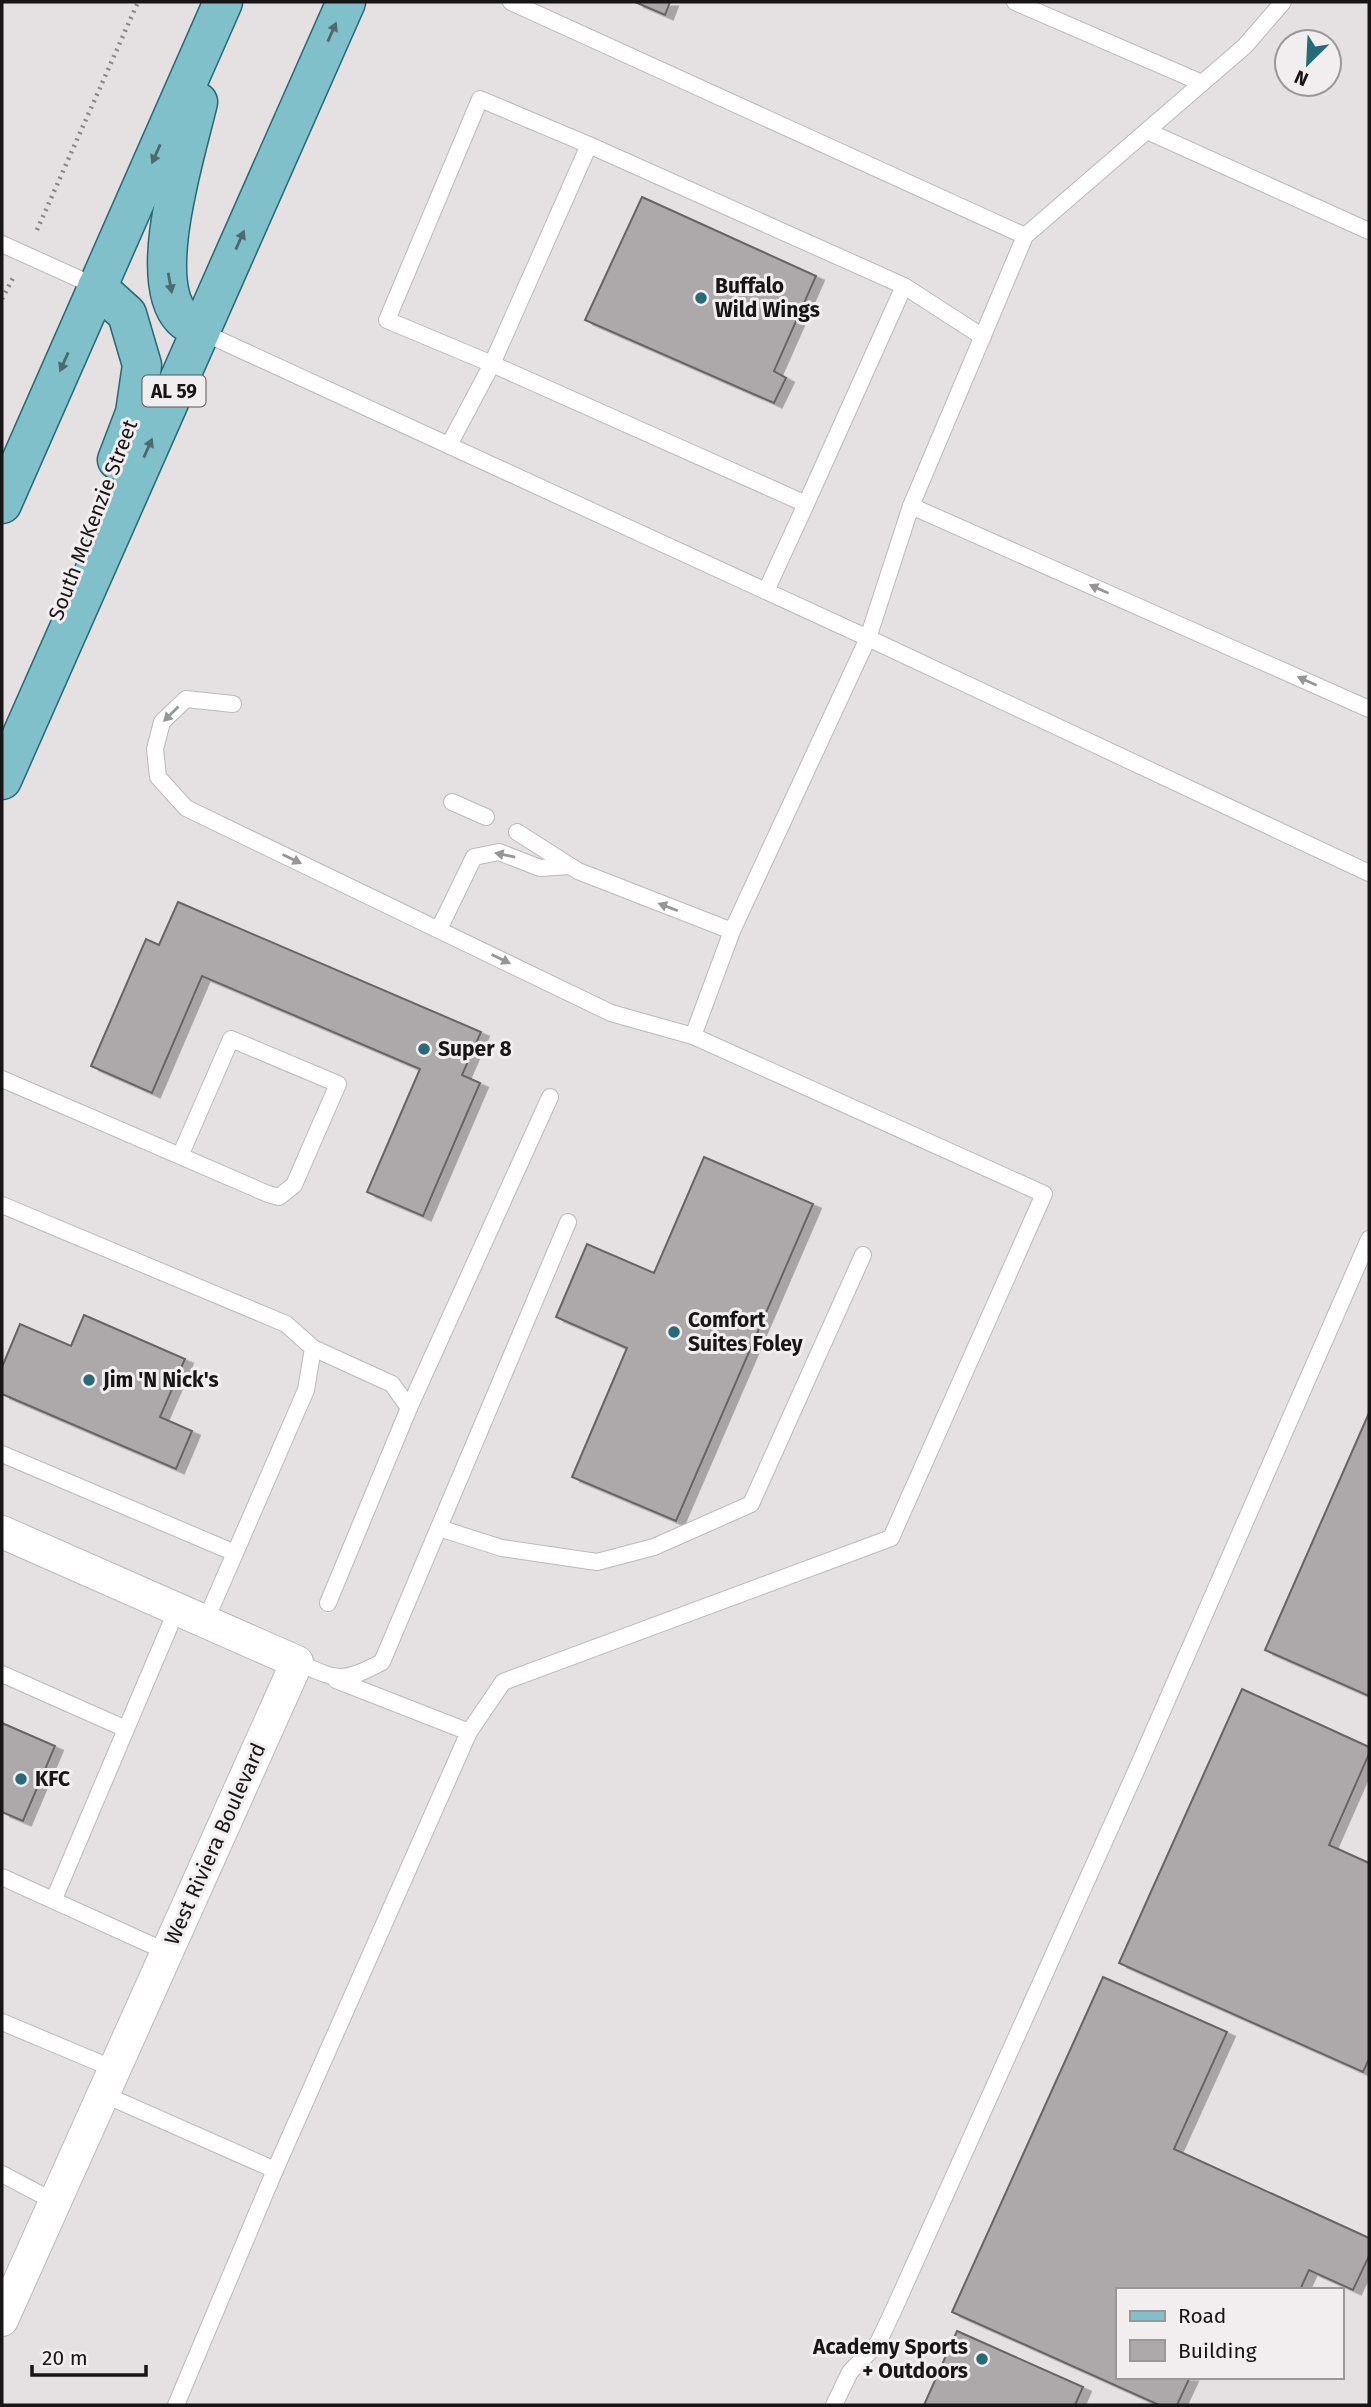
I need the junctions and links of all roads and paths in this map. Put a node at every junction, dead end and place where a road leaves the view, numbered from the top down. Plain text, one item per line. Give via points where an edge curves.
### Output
1 (138, 2) edge
2 (223, 2) edge
3 (346, 2) edge
4 (512, 2) edge
5 (1014, 2) edge
6 (1283, 2) edge
7 (1202, 83) junction
8 (1147, 131) junction
9 (589, 145) junction
10 (1369, 231) edge
11 (1025, 236) junction
12 (2, 244) edge
13 (26, 254) junction
14 (904, 286) junction
15 (97, 287) junction
16 (2, 299) edge
17 (200, 331) junction
18 (983, 337) junction
19 (492, 364) junction
20 (449, 444) junction
21 (12, 456) edge
22 (2, 504) edge
23 (806, 505) junction
24 (911, 506) junction
25 (766, 591) junction
26 (868, 638) junction
27 (233, 704) dead end
28 (1369, 709) edge
29 (2, 759) edge
30 (2, 779) edge
31 (452, 802) dead end
32 (486, 817) dead end
33 (517, 832) dead end
34 (570, 866) junction
35 (1369, 873) edge
36 (439, 929) junction
37 (732, 931) junction
38 (693, 1036) junction
39 (2, 1079) edge
40 (550, 1097) dead end
41 (180, 1156) junction
42 (2, 1205) edge
43 (568, 1222) dead end
44 (1369, 1239) edge
45 (863, 1255) dead end
46 (313, 1348) junction
47 (410, 1408) junction
48 (2, 1454) edge
49 (439, 1528) junction
50 (2, 1532) edge
51 (235, 1553) junction
52 (328, 1603) dead end
53 (191, 1616) junction
54 (297, 1662) junction
55 (2, 1674) edge
56 (336, 1680) junction
57 (126, 1729) junction
58 (469, 1732) junction
59 (2, 1877) edge
60 (54, 1899) junction
61 (167, 1952) junction
62 (2, 2022) edge
63 (109, 2082) junction
64 (275, 2170) junction
65 (2, 2175) edge
66 (55, 2202) junction
67 (2, 2320) edge
68 (176, 2405) edge
69 (834, 2405) edge

1 - 13 path
2 -> 15 main road
2 -> 17 main road via 169,219 168,284 181,317
17 -> 3 main road, South McKenzie Street / AL 59
4 - 11 lane
5 - 7 lane
6 - 7 lane via 1245,46
7 - 8 lane
8 - 10 lane
8 - 11 lane
9 - 14 lane
9 - 19 lane
9 - 19 lane via 480,99 387,320
11 - 18 lane
12 - 13 lane
13 - 15 lane
13 - 16 path
14 - 18 lane
14 - 23 lane
15 -> 21 main road
15 - 29 main road, South McKenzie Street via 127,314 142,365 135,414
17 - 20 lane
30 -> 17 main road, South McKenzie Street / AL 59
18 - 24 lane
19 - 20 lane
19 - 23 lane
20 - 25 lane
21 - 22 main road
23 - 25 lane
24 - 26 lane
28 -> 24 lane
25 - 26 lane
26 - 35 lane
26 - 37 lane
27 -> 36 lane via 186,699 162,722 155,749 158,777 186,808
31 - 32 lane
33 - 34 lane
34 -> 36 lane via 540,868 499,852 474,857
37 -> 34 lane
36 -> 38 lane via 611,1013
37 - 38 lane
38 - 58 lane via 1044,1194 891,1538 503,1682
39 - 41 lane
40 - 47 lane
41 - 41 lane via 279,1197 294,1185 338,1084 231,1039
42 - 46 lane via 286,1324
43 - 49 lane
44 - 69 lane via 889,2320 878,2343 850,2372
45 - 49 lane via 751,1504 654,1547 597,1562 502,1548
46 - 47 lane via 392,1384
46 - 51 lane via 306,1390
47 - 52 lane
48 - 51 lane
49 - 56 lane via 382,1662
50 - 53 street
51 - 53 lane
53 - 54 street
53 - 57 lane
54 - 56 lane
54 - 61 street, West Riviera Boulevard
55 - 57 lane
56 - 58 lane
57 - 60 lane
58 - 64 lane
59 - 60 lane
60 - 61 lane
61 - 63 street, West Riviera Boulevard
62 - 63 lane
63 - 64 lane
63 - 66 street, West Riviera Boulevard
64 - 68 lane
65 - 66 lane
66 - 67 street, West Riviera Boulevard

